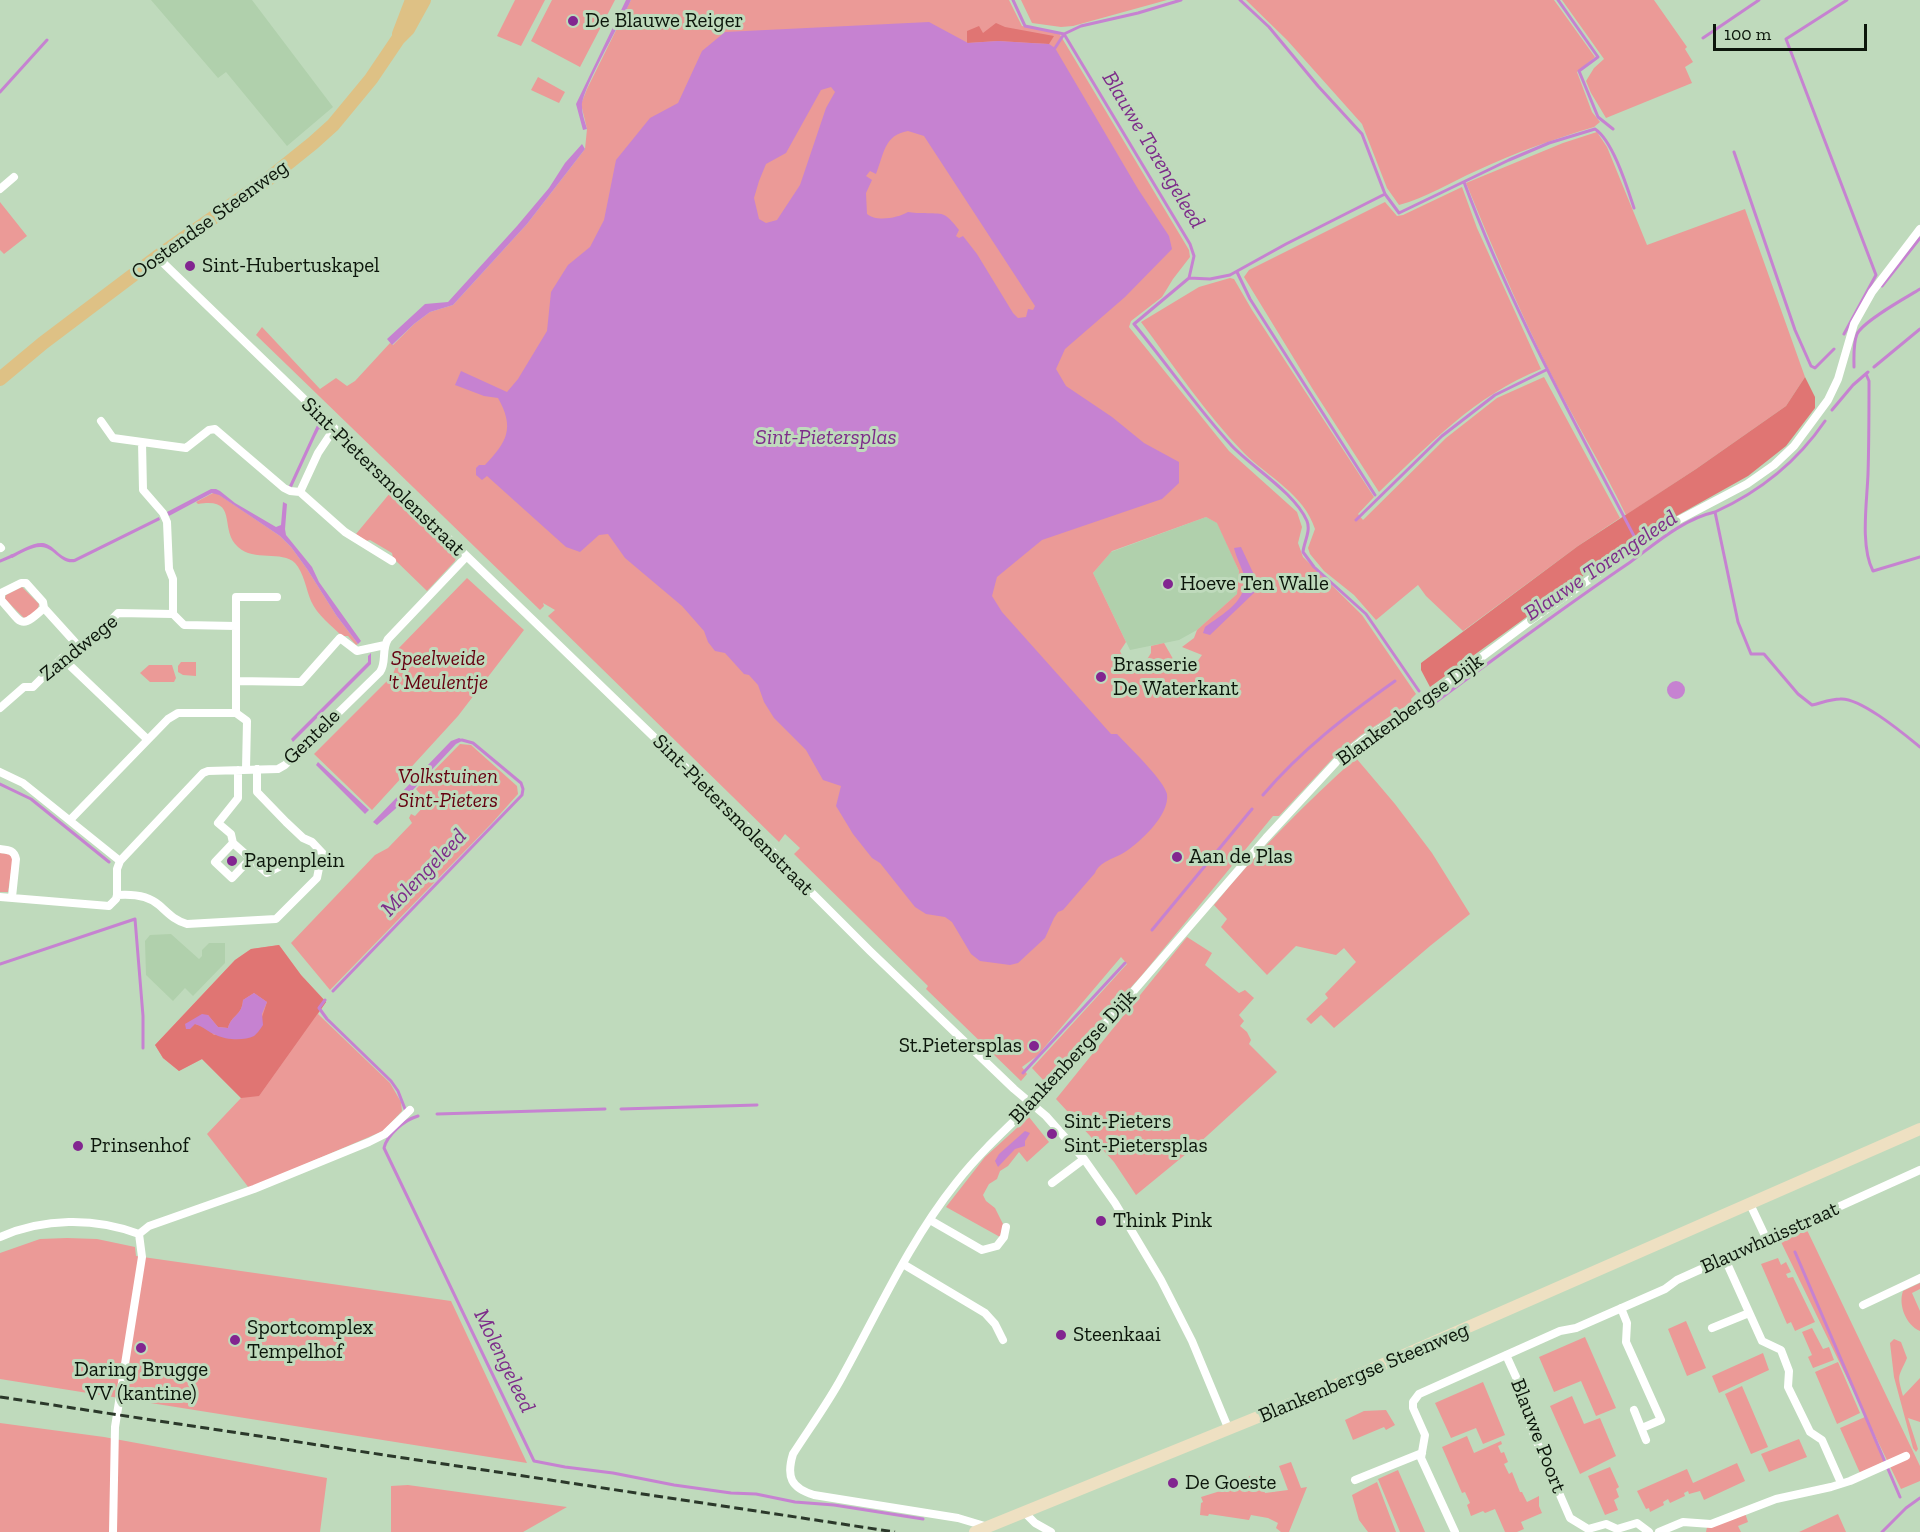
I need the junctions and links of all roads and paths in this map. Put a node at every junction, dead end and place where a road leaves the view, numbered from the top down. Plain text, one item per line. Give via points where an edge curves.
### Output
1 (412, 0) edge
2 (424, 0) edge
3 (398, 39) junction
4 (14, 177) dead end
5 (0, 189) edge
6 (1920, 229) edge
7 (157, 257) junction
8 (0, 379) edge
9 (101, 421) dead end
10 (334, 429) junction
11 (142, 442) junction
12 (300, 492) junction
13 (466, 557) junction
14 (392, 561) dead end
15 (277, 597) dead end
16 (44, 608) junction
17 (173, 614) junction
18 (236, 626) junction
19 (385, 645) junction
20 (82, 650) junction
21 (62, 658) junction
22 (236, 681) junction
23 (0, 708) edge
24 (236, 713) junction
25 (147, 739) junction
26 (257, 769) junction
27 (242, 770) junction
28 (0, 772) edge
29 (70, 820) junction
30 (233, 843) junction
31 (0, 849) edge
32 (250, 859) junction
33 (120, 861) junction
34 (281, 866) dead end
35 (117, 895) junction
36 (0, 897) edge
37 (12, 897) junction
38 (1032, 1104) junction
39 (410, 1110) dead end
40 (1920, 1129) edge
41 (1084, 1159) junction
42 (1920, 1170) edge
43 (1052, 1183) dead end
44 (1750, 1204) junction
45 (930, 1220) junction
46 (1006, 1227) dead end
47 (139, 1234) junction
48 (0, 1237) edge
49 (1767, 1240) junction
50 (1725, 1259) junction
51 (903, 1264) junction
52 (1920, 1278) edge
53 (1863, 1305) dead end
54 (1621, 1308) junction
55 (1749, 1312) junction
56 (1712, 1328) dead end
57 (1003, 1340) dead end
58 (1506, 1355) junction
59 (1634, 1410) dead end
60 (1642, 1428) junction
61 (1229, 1430) junction
62 (1646, 1440) dead end
63 (1422, 1453) junction
64 (1906, 1456) dead end
65 (1355, 1480) dead end
66 (1841, 1483) junction
67 (1024, 1512) junction
68 (988, 1527) junction
69 (113, 1532) edge
70 (975, 1532) edge
71 (1051, 1532) edge
72 (1455, 1532) edge
73 (1649, 1532) edge
74 (1659, 1532) edge

1 - 3 main road, Oostendse Steenweg
2 - 3 main road, Oostendse Steenweg
3 - 7 main road, Oostendse Steenweg via 372,79 320,137 267,180
4 - 5 street
6 - 38 street, Blankenbergse Dijk via 1872,292 1854,324 1828,400 1794,446 1747,484 1643,543 1339,759
7 - 8 main road, Oostendse Steenweg
7 - 10 street, Sint-Pietersmolenstraat
9 - 11 street via 113,438
10 - 12 street
10 - 13 street, Sint-Pietersmolenstraat
11 - 12 street via 186,448 215,429 284,488
11 - 17 street via 143,490 163,513 169,530
12 - 14 street via 345,532
13 - 19 street
13 - 38 street, Sint-Pietersmolenstraat
15 - 18 street via 236,597
16 - 16 street via 27,583 1,593 1,600 24,623
16 - 20 street
17 - 18 street, Zandwege via 184,625
17 - 20 street, Zandwege via 118,613
18 - 22 street
19 - 22 street via 357,651 340,638 301,682
19 - 26 street, Gentele via 381,672 285,765 279,769
20 - 21 street, Zandwege
21 - 23 street, Zandwege via 33,687 24,687
21 - 25 street
22 - 24 street
24 - 25 street via 178,713
24 - 27 street via 247,721
25 - 29 street
26 - 27 street, Gentele
26 - 35 street via 257,792 327,858 317,878 276,919 187,924 174,920 151,900 134,894
27 - 30 street via 238,798 218,823 231,834
27 - 33 street, Gentele via 203,773
28 - 29 street via 23,783
29 - 33 street
30 - 32 street
30 - 32 street via 215,862 232,878
31 - 37 street via 15,854
32 - 34 street via 267,873
33 - 35 street
35 - 37 street via 109,906
36 - 37 street
38 - 41 street, Sint-Pietersmolenstraat
38 - 45 street, Blankenbergse Dijk via 986,1147
39 - 47 street via 385,1134 369,1142 149,1226
40 - 44 main road, Blankenbergse Steenweg
41 - 43 street
41 - 61 street, Sint-Pietersmolenstraat via 1161,1280 1192,1341
42 - 49 street, Blauwhuisstraat
44 - 49 street
44 - 61 main road, Blankenbergse Steenweg
45 - 46 street via 982,1250 997,1246
45 - 51 street, Blankenbergse Dijk
47 - 48 street via 64,1221 38,1224
47 - 69 street via 142,1257 115,1427
49 - 50 street, Blauwhuisstraat
50 - 54 street, Blauwhuisstraat
50 - 55 street
51 - 57 street via 985,1313
51 - 68 street, Blankenbergse Dijk via 841,1380 793,1454 790,1476 802,1492 958,1518
52 - 53 street
54 - 58 street, Blauwhuisstraat
54 - 60 street via 1627,1323 1626,1342 1661,1420
55 - 56 street
55 - 66 street via 1762,1341 1780,1350 1789,1371 1788,1387 1810,1432 1822,1440
58 - 63 street, Blauwhuisstraat via 1415,1397 1413,1408 1425,1435
58 - 73 street, Blauwe Poort via 1526,1399 1530,1426 1570,1518 1588,1529 1606,1524 1617,1529 1637,1523
59 - 60 street
60 - 62 street
61 - 67 main road, Blankenbergse Steenweg
63 - 65 street
63 - 72 street, Blauwhuisstraat
64 - 66 street
66 - 74 street via 1776,1499 1711,1524 1683,1522
67 - 68 main road, Blankenbergse Steenweg
67 - 71 street
68 - 70 main road, Blankenbergse Steenweg

